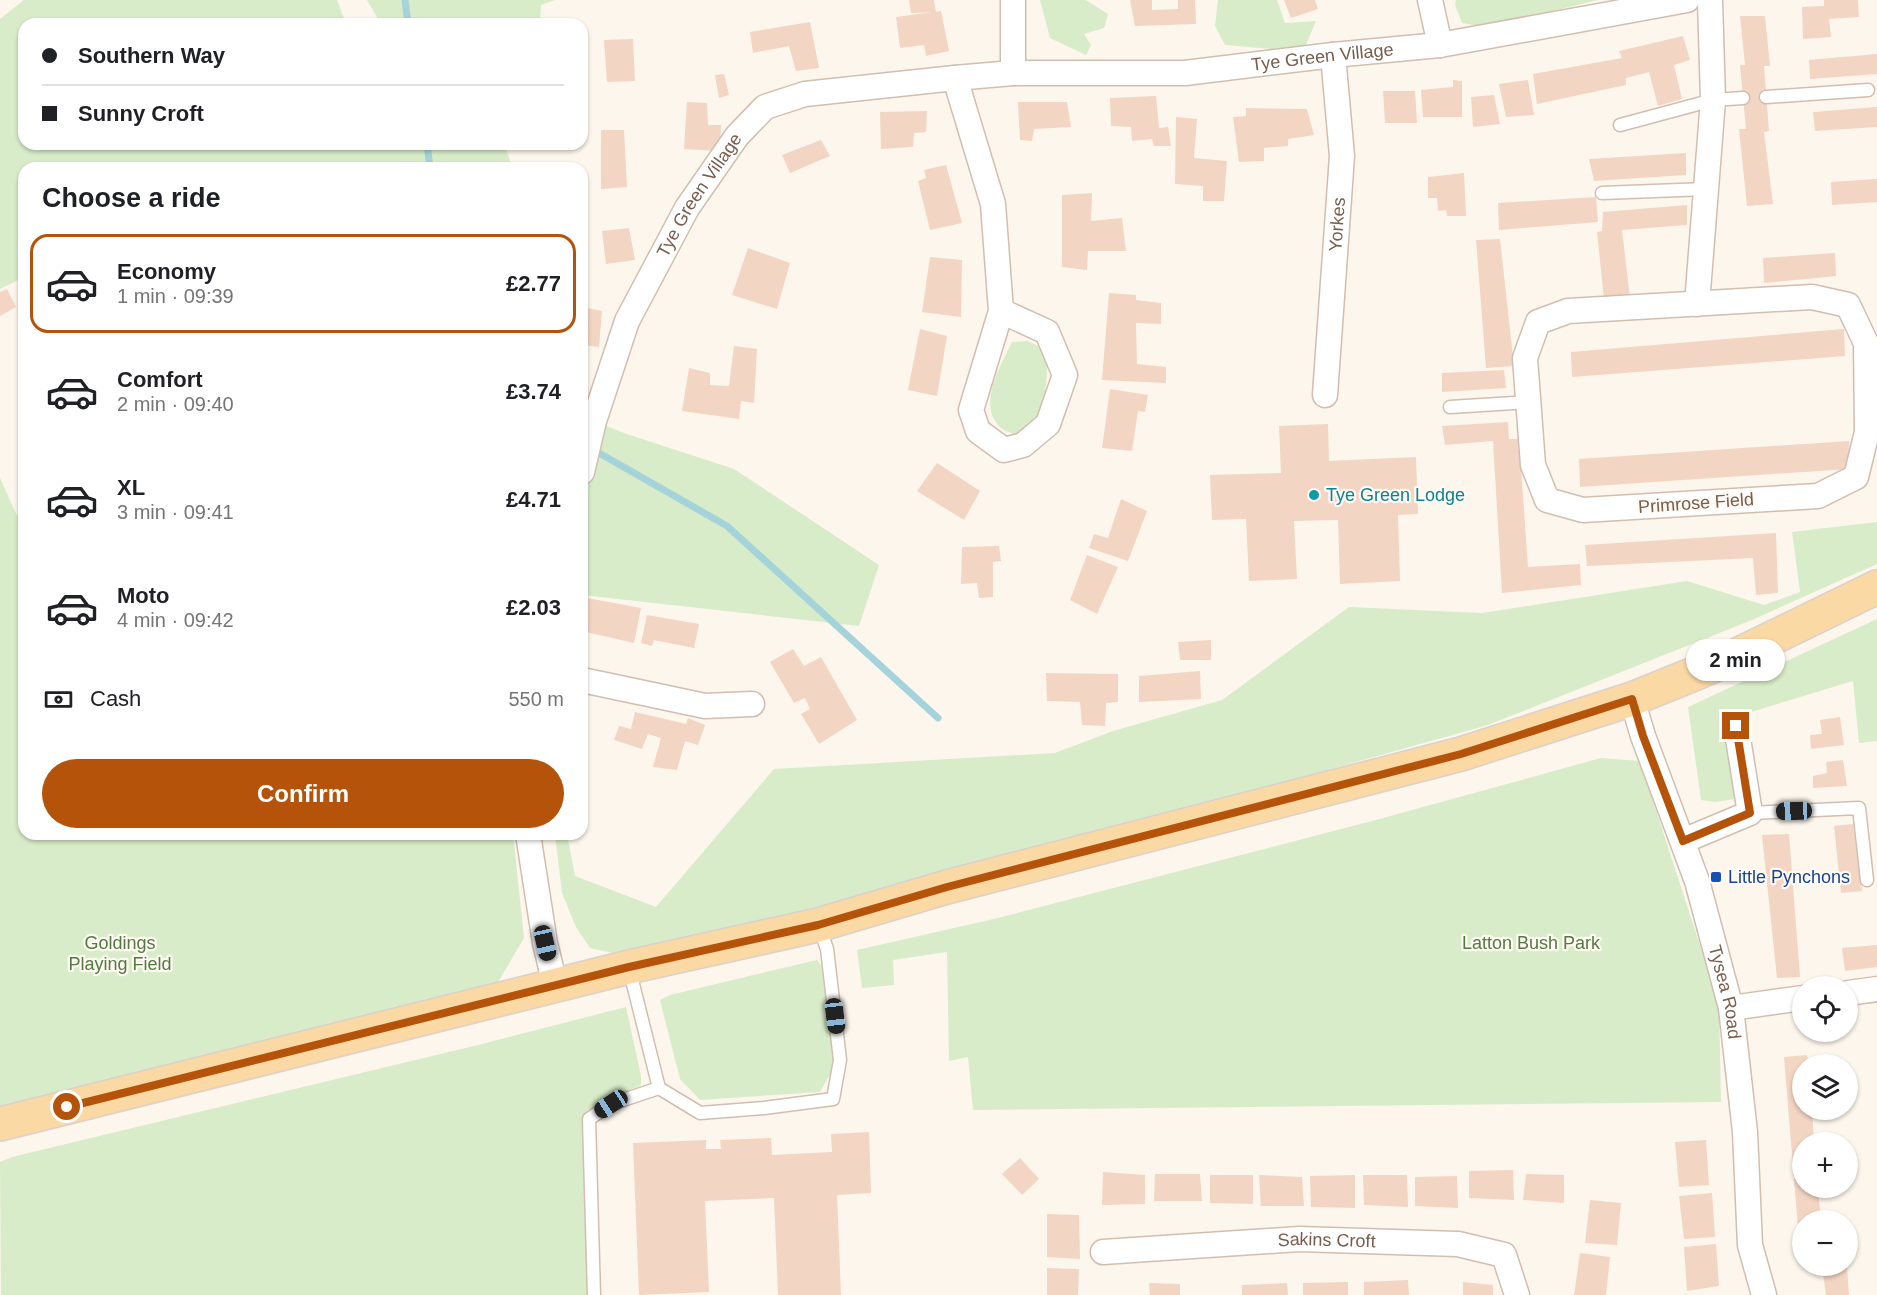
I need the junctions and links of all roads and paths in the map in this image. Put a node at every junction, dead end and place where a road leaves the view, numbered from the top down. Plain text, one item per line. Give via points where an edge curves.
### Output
1 (1013, 0) edge
2 (1430, 0) edge
3 (1687, 0) edge
4 (1710, 0) edge
5 (1440, 45) junction
6 (1333, 55) junction
7 (1013, 74) junction
8 (955, 78) junction
9 (1868, 90) dead end
10 (1766, 97) dead end
11 (1743, 98) dead end
12 (1713, 100) junction
13 (1620, 125) dead end
14 (1706, 189) junction
15 (1602, 193) dead end
16 (1697, 304) junction
17 (1001, 311) junction
18 (1325, 395) dead end
19 (1529, 402) junction
20 (1450, 407) dead end
21 (1872, 431) edge
22 (588, 446) edge
23 (1877, 587) edge
24 (588, 681) edge
25 (1632, 699) junction
26 (752, 704) dead end
27 (1736, 726) dead end
28 (1750, 813) junction
29 (529, 840) edge
30 (1683, 841) junction
31 (1868, 880) dead end
32 (818, 925) junction
33 (629, 967) junction
34 (555, 986) junction
35 (1877, 989) edge
36 (1858, 992) edge
37 (1792, 1000) edge
38 (1731, 1008) junction
39 (659, 1088) junction
40 (0, 1124) edge
41 (1103, 1252) dead end
42 (594, 1295) edge
43 (1517, 1295) edge
44 (1764, 1295) edge

1 - 7 street
2 - 5 street
3 - 5 street, Tye Green Village
4 - 12 street
5 - 6 street, Tye Green Village
6 - 7 street, Tye Green Village via 1185,73
6 - 18 street, Yorkes via 1342,156
7 - 8 street, Tye Green Village
8 - 17 street via 993,204
8 - 22 street, Tye Green Village via 805,94 765,107 737,136 687,208 627,321
9 - 10 lane
11 - 12 lane
12 - 13 lane
12 - 14 street
14 - 15 lane
14 - 16 street
16 - 19 street, Primrose Field via 1568,311 1538,322 1525,358
16 - 21 street, Primrose Field via 1812,297 1848,305 1866,343
17 - 17 street via 1047,332 1065,375 1048,424 1023,446 1004,450 978,431 971,410
19 - 20 lane
19 - 21 street, Primrose Field via 1533,465 1547,500 1583,510 1818,496 1856,477
23 - 25 main road via 1727,660
24 - 26 street via 705,706
25 - 30 street, Tysea Road
25 - 32 main road via 1461,754 947,887
27 - 28 street
28 - 30 street
28 - 31 lane via 1859,808
29 - 34 street
30 - 38 street, Tysea Road
32 - 33 main road
32 - 39 lane via 827,949 840,1060 833,1099 700,1113
33 - 34 main road
33 - 39 lane
34 - 40 main road
35 - 36 street
37 - 38 street
38 - 44 street, Tysea Road via 1745,1132 1750,1245
39 - 42 lane via 611,1104 589,1119
41 - 43 street, Sakins Croft via 1299,1239 1458,1244 1504,1255

